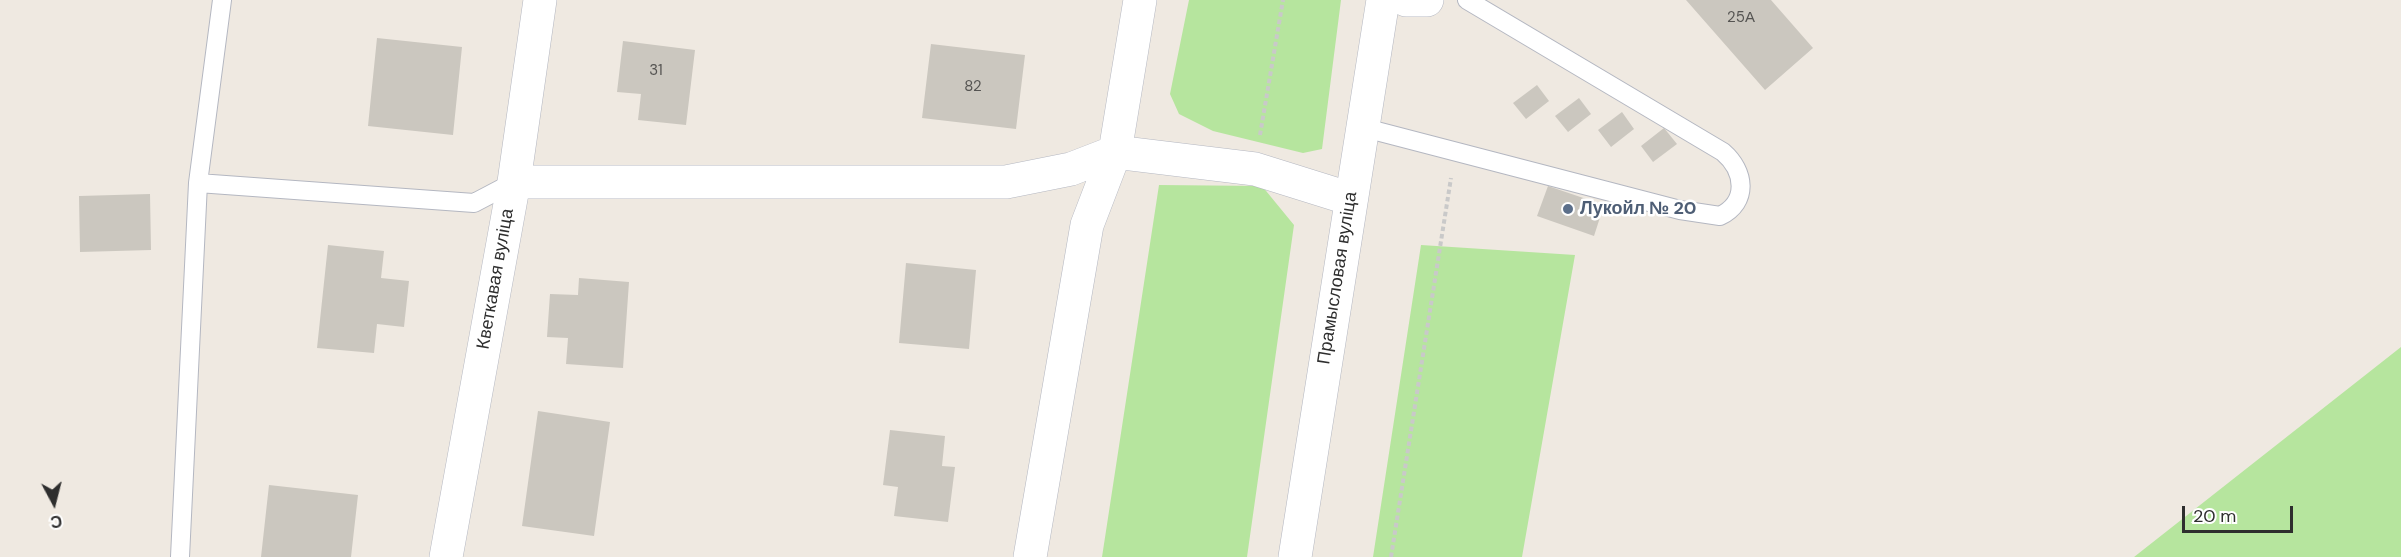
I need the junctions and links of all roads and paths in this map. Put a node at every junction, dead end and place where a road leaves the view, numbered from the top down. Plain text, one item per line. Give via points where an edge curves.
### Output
1 (222, 0) edge
2 (540, 0) edge
3 (1140, 0) edge
4 (1283, 0) edge
5 (1383, 0) edge
6 (1406, 0) edge
7 (1427, 0) edge
8 (1467, 0) edge
9 (1362, 127) junction
10 (1115, 152) junction
11 (1455, 152) junction
12 (1255, 169) junction
13 (514, 182) junction
14 (198, 183) junction
15 (1351, 199) junction
16 (180, 557) edge
17 (446, 557) edge
18 (1030, 557) edge
19 (1295, 557) edge
20 (1391, 557) edge

1 - 14 lane
2 - 13 street, Кветкавая вуліца
3 - 10 street
4 - 12 path
5 - 9 street, Прамысловая вуліца
6 - 7 street
8 - 11 lane via 1723,152 1739,170 1741,186 1729,211 1708,216
9 - 11 lane
9 - 15 street, Прамысловая вуліца
10 - 12 street
10 - 13 street via 1071,169 1006,182
10 - 18 street via 1087,225
11 - 20 path
12 - 15 street
13 - 14 lane via 474,203
13 - 17 street, Кветкавая вуліца
14 - 16 lane
15 - 19 street, Прамысловая вуліца

